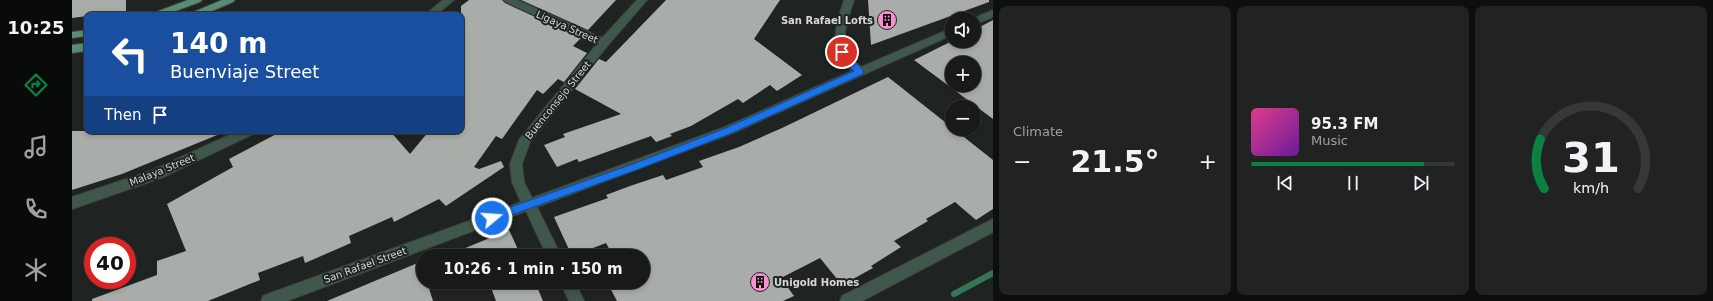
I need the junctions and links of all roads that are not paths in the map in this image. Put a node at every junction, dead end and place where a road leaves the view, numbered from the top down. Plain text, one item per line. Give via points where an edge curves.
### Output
1 (197, 0) edge
2 (230, 0) edge
3 (449, 0) edge
4 (509, 0) edge
5 (642, 0) edge
6 (849, 0) edge
7 (164, 12) edge
8 (201, 12) edge
9 (434, 12) edge
10 (993, 13) edge
11 (981, 19) edge
12 (84, 33) edge
13 (945, 34) edge
14 (72, 35) edge
15 (604, 43) junction
16 (84, 47) edge
17 (72, 49) edge
18 (860, 72) junction
19 (244, 134) edge
20 (72, 202) edge
21 (529, 205) junction
22 (993, 225) edge
23 (551, 249) edge
24 (570, 289) edge
25 (268, 301) edge
26 (576, 301) edge
27 (847, 301) edge

1 - 7 main road
2 - 8 main road
3 - 9 street
4 - 15 street, Ligaya Street
5 - 15 street, Buenconsejo Street
6 - 18 street via 843,22 842,52
10 - 11 street
12 - 14 main road
13 - 18 street, San Rafael Street
15 - 21 street, Buenconsejo Street via 524,140 516,164 518,182
16 - 17 main road
18 - 21 street, San Rafael Street via 729,130
19 - 20 street, Malaya Street via 158,174
21 - 23 street, Buenconsejo Street
21 - 25 street, San Rafael Street
22 - 27 street
24 - 26 street

